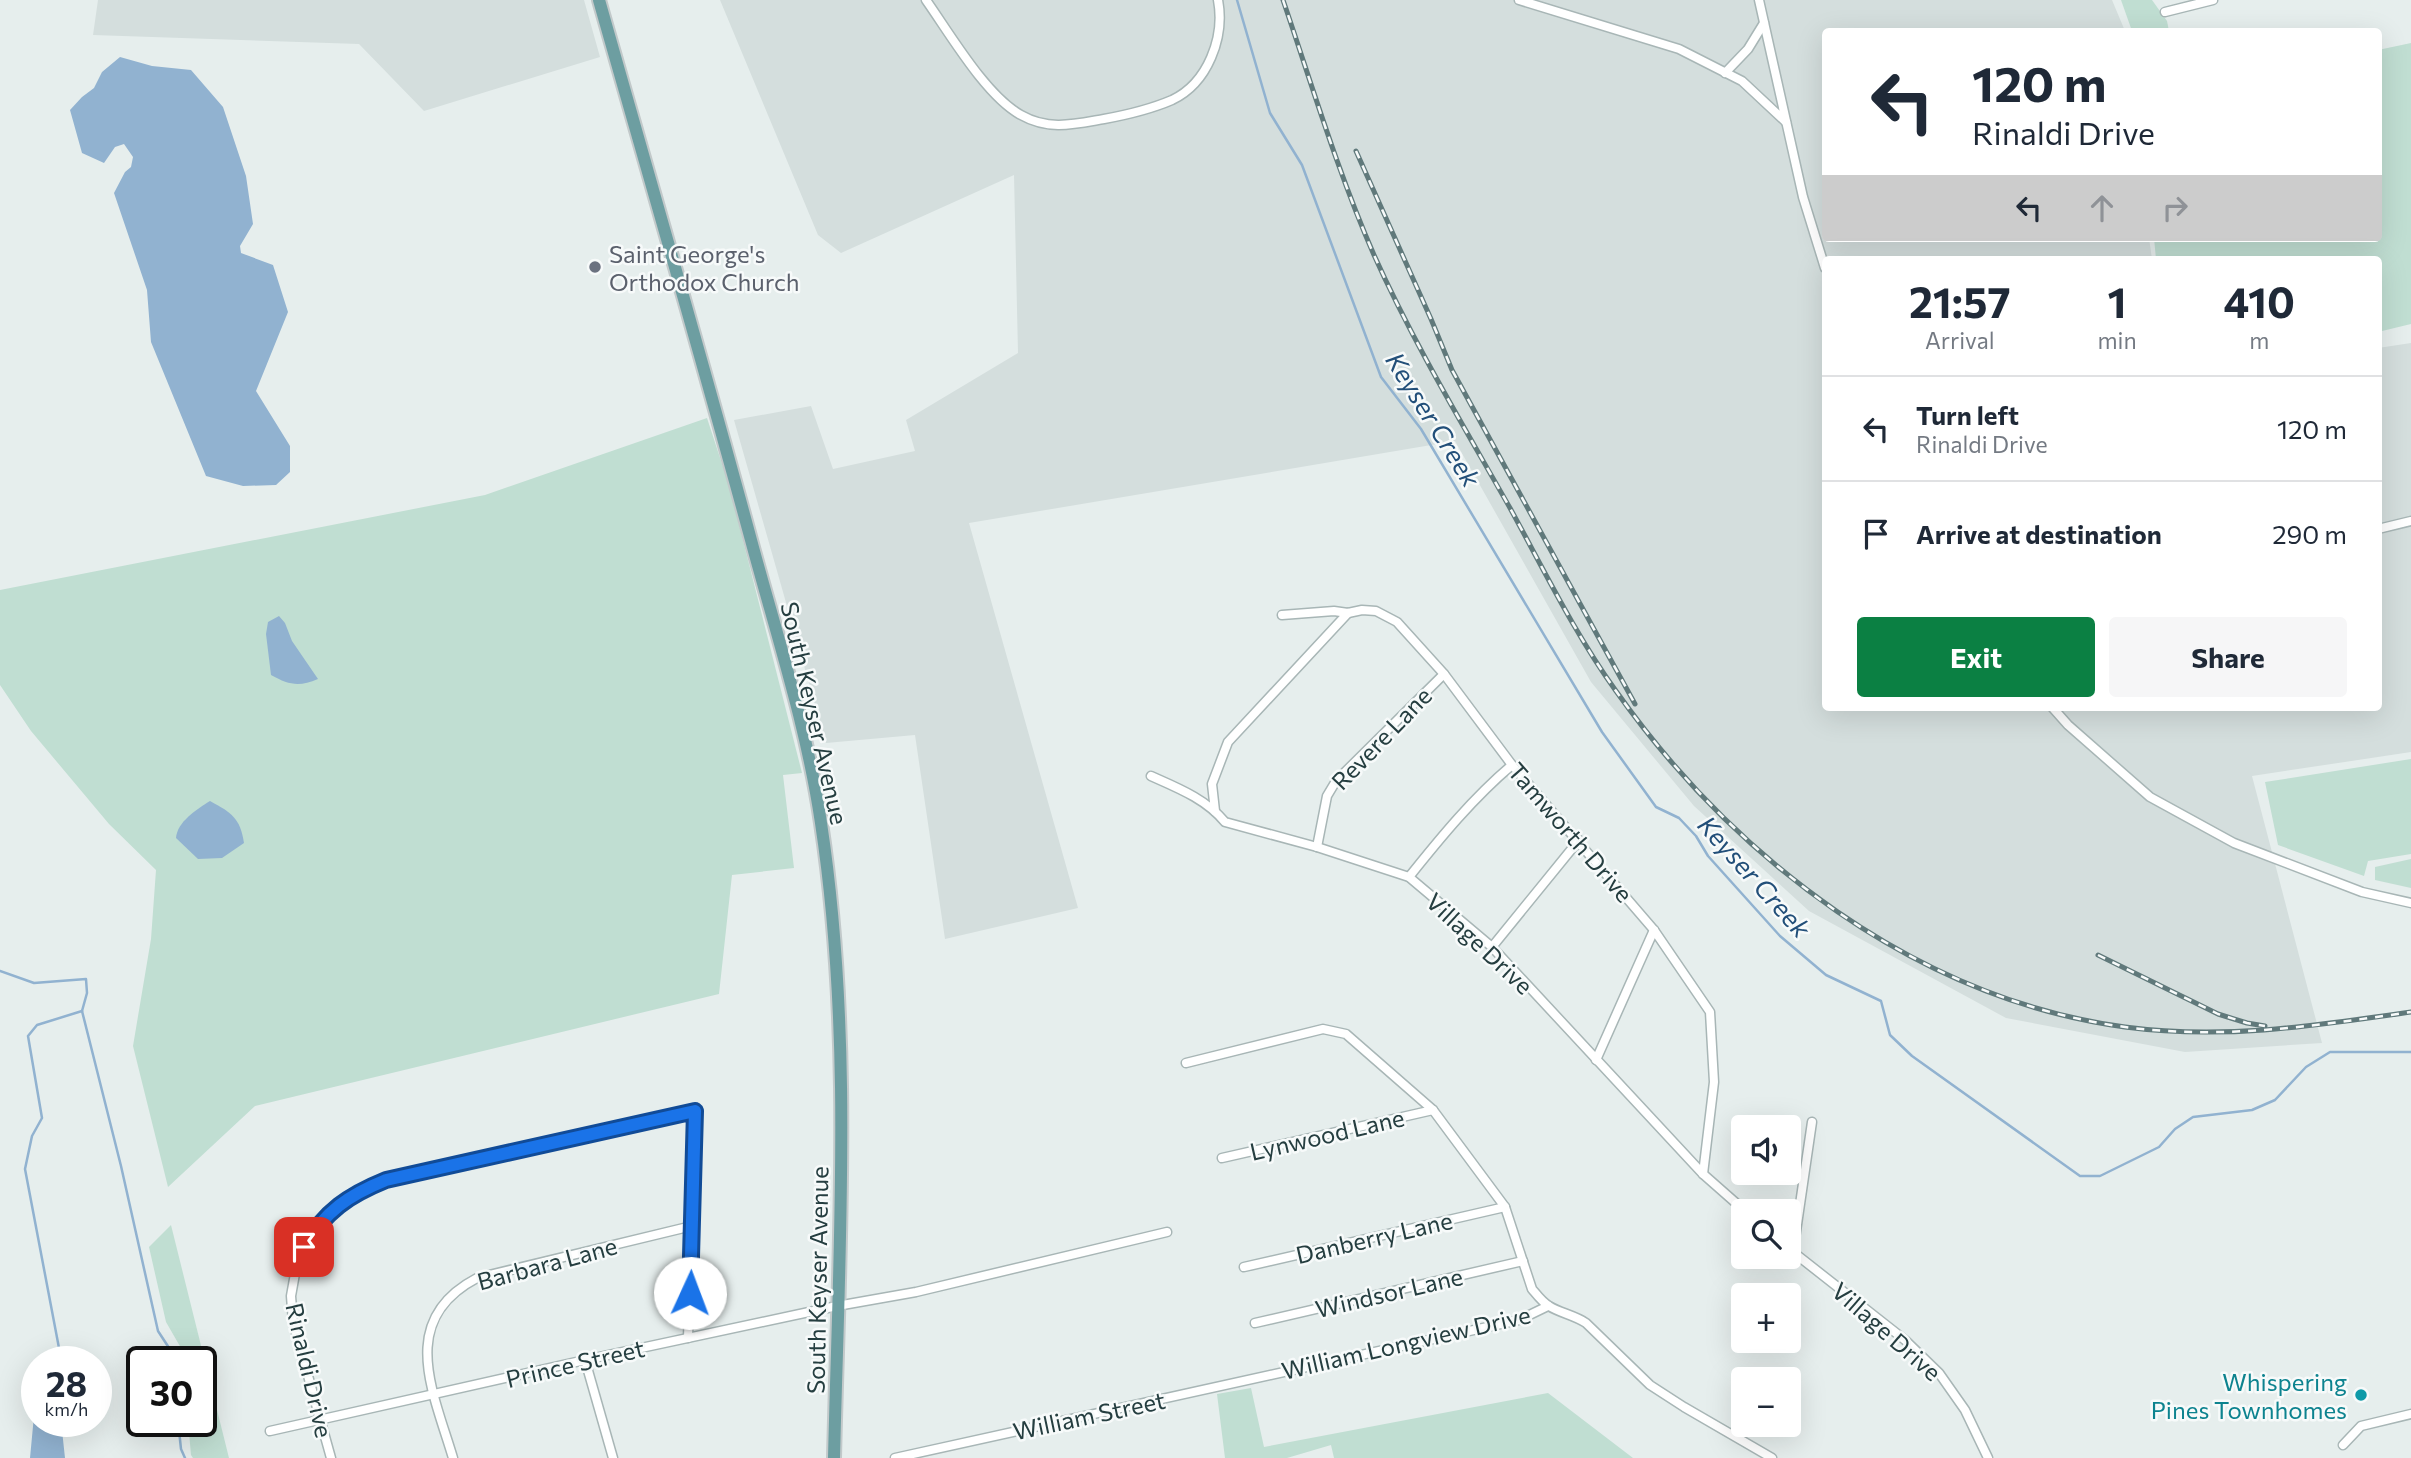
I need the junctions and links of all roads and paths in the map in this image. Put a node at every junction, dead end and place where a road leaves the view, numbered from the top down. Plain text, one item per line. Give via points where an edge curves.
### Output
1 (598, 0) edge
2 (926, 0) edge
3 (1218, 0) edge
4 (1520, 0) edge
5 (1759, 0) edge
6 (2213, 0) edge
7 (2165, 12) dead end
8 (1764, 22) junction
9 (1725, 73) junction
10 (1786, 122) junction
11 (1822, 258) edge
12 (2411, 521) edge
13 (2382, 527) edge
14 (1348, 614) junction
15 (1282, 615) dead end
16 (1444, 674) junction
17 (2056, 711) edge
18 (1513, 765) junction
19 (1151, 776) dead end
20 (1216, 811) junction
21 (1580, 840) junction
22 (1317, 847) junction
23 (1409, 877) junction
24 (2411, 903) edge
25 (1654, 930) junction
26 (1492, 947) junction
27 (1596, 1060) junction
28 (1186, 1063) dead end
29 (1433, 1110) junction
30 (1812, 1122) dead end
31 (1222, 1158) dead end
32 (1703, 1174) junction
33 (1731, 1199) edge
34 (1799, 1199) edge
35 (1505, 1207) junction
36 (692, 1226) junction
37 (1167, 1232) dead end
38 (1801, 1258) edge
39 (1523, 1261) junction
40 (1244, 1267) dead end
41 (837, 1306) junction
42 (1548, 1306) junction
43 (1255, 1323) dead end
44 (688, 1338) junction
45 (585, 1360) junction
46 (1201, 1390) joint
47 (435, 1396) junction
48 (2411, 1414) edge
49 (320, 1421) junction
50 (271, 1431) dead end
51 (2343, 1446) dead end
52 (331, 1458) edge
53 (453, 1458) edge
54 (613, 1458) edge
55 (834, 1458) edge
56 (895, 1458) edge
57 (1772, 1458) edge
58 (1987, 1458) edge

1 - 41 main road, South Keyser Avenue via 720,425 805,740 821,821 838,996
2 - 3 street via 998,98 1040,124 1064,127 1173,100 1189,88 1210,62 1220,30
4 - 9 street via 1679,48
5 - 8 street
6 - 7 street
8 - 9 street via 1748,49
8 - 10 street
9 - 10 street via 1742,81
10 - 11 street
12 - 13 street
14 - 15 street, Tamworth Drive
14 - 16 street, Tamworth Drive via 1376,611 1398,622
14 - 20 street via 1228,742 1212,785
16 - 18 street, Tamworth Drive
16 - 22 street, Revere Lane via 1336,781 1326,796
17 - 24 street via 2151,797 2234,843 2362,892
18 - 21 street, Tamworth Drive
18 - 23 street via 1479,795
19 - 20 street, Village Drive
20 - 22 street, Village Drive via 1225,822 1240,828
21 - 25 street, Tamworth Drive
21 - 26 street
22 - 23 street, Village Drive
23 - 26 street, Village Drive
25 - 27 street
25 - 32 street, Tamworth Drive via 1710,1012 1714,1082
26 - 27 street, Village Drive
27 - 32 street, Village Drive
28 - 29 street via 1323,1029 1346,1034
29 - 31 street, Lynwood Lane
29 - 35 street
30 - 34 street, Village Drive
32 - 33 street, Village Drive
35 - 39 street
35 - 40 street, Danberry Lane
36 - 44 street
36 - 47 street, Barbara Lane via 477,1278 459,1288 437,1313 428,1333 426,1353
36 - 49 street, Rinaldi Drive via 695,1111 386,1180 358,1191 313,1232 296,1268 290,1296
37 - 41 street, Prince Street
38 - 58 street, Village Drive via 1905,1340 1939,1373 1965,1410
39 - 42 street via 1532,1289
39 - 43 street, Windsor Lane
41 - 44 street, Prince Street
41 - 55 main road, South Keyser Avenue
42 - 46 street, William Longview Drive via 1519,1320
42 - 57 street, William Longview Drive via 1586,1323 1650,1385
44 - 45 street, Prince Street
45 - 47 street, Prince Street
45 - 54 street
46 - 56 street, William Street
47 - 49 street, Prince Street
47 - 53 street, Barbara Lane
48 - 51 street via 2361,1426
49 - 50 street, Prince Street
49 - 52 street, Rinaldi Drive

